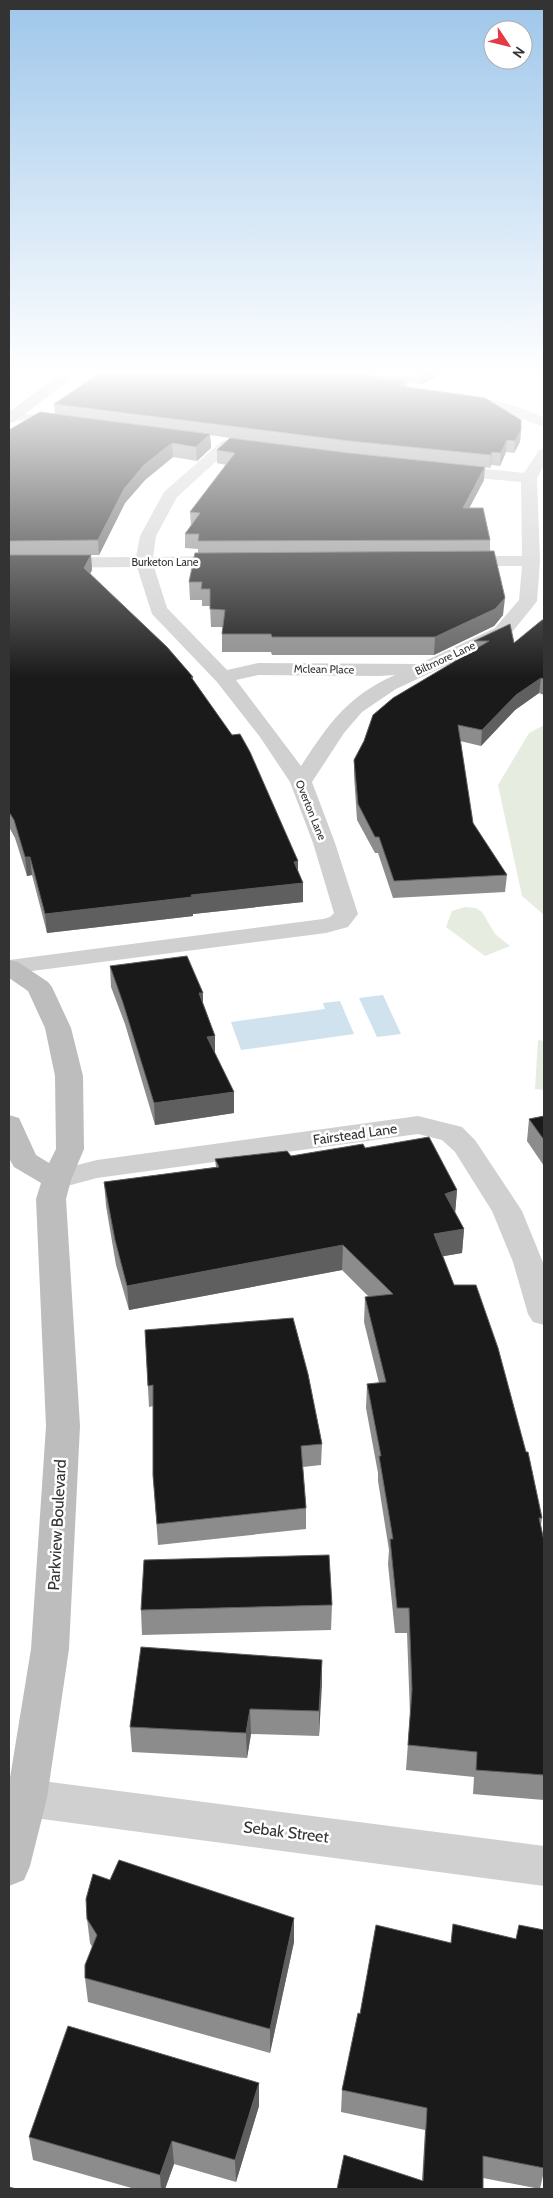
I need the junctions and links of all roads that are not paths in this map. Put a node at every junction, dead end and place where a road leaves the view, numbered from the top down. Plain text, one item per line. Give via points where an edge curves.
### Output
1 (196, 472) edge
2 (463, 472) edge
3 (533, 472) edge
4 (529, 478) junction
5 (250, 561) edge
6 (439, 561) edge
7 (531, 561) junction
8 (144, 562) junction
9 (9, 563) edge
10 (425, 667) junction
11 (224, 678) junction
12 (302, 782) junction
13 (9, 967) edge
14 (9, 1124) edge
15 (56, 1180) junction
16 (544, 1314) edge
17 (27, 1798) junction
18 (9, 1866) edge
19 (544, 1866) edge

1 - 8 street, Overton Lane via 170,495 148,536
2 - 4 street
3 - 4 street
4 - 7 street, Biltmore Lane
5 - 8 street, Burketon Lane
6 - 7 street
7 - 10 street, Biltmore Lane via 528,601 502,632
8 - 9 street, Burketon Lane
8 - 11 street, Overton Lane via 158,610
10 - 11 street, Mclean Place via 258,669
10 - 12 street, Biltmore Lane via 389,684 355,708 336,729
11 - 12 street, Overton Lane
12 - 13 street, Overton Lane via 341,895 346,914 339,922
13 - 15 street, Parkview Boulevard via 39,987 58,1028 69,1076 70,1149
14 - 15 street via 24,1160
15 - 16 street, Fairstead Lane via 97,1170 418,1125 452,1133 465,1146 507,1211 528,1262
15 - 17 street, Parkview Boulevard via 51,1199 63,1426 50,1649
17 - 18 street, Parkview Boulevard
17 - 19 street, Sebak Street

